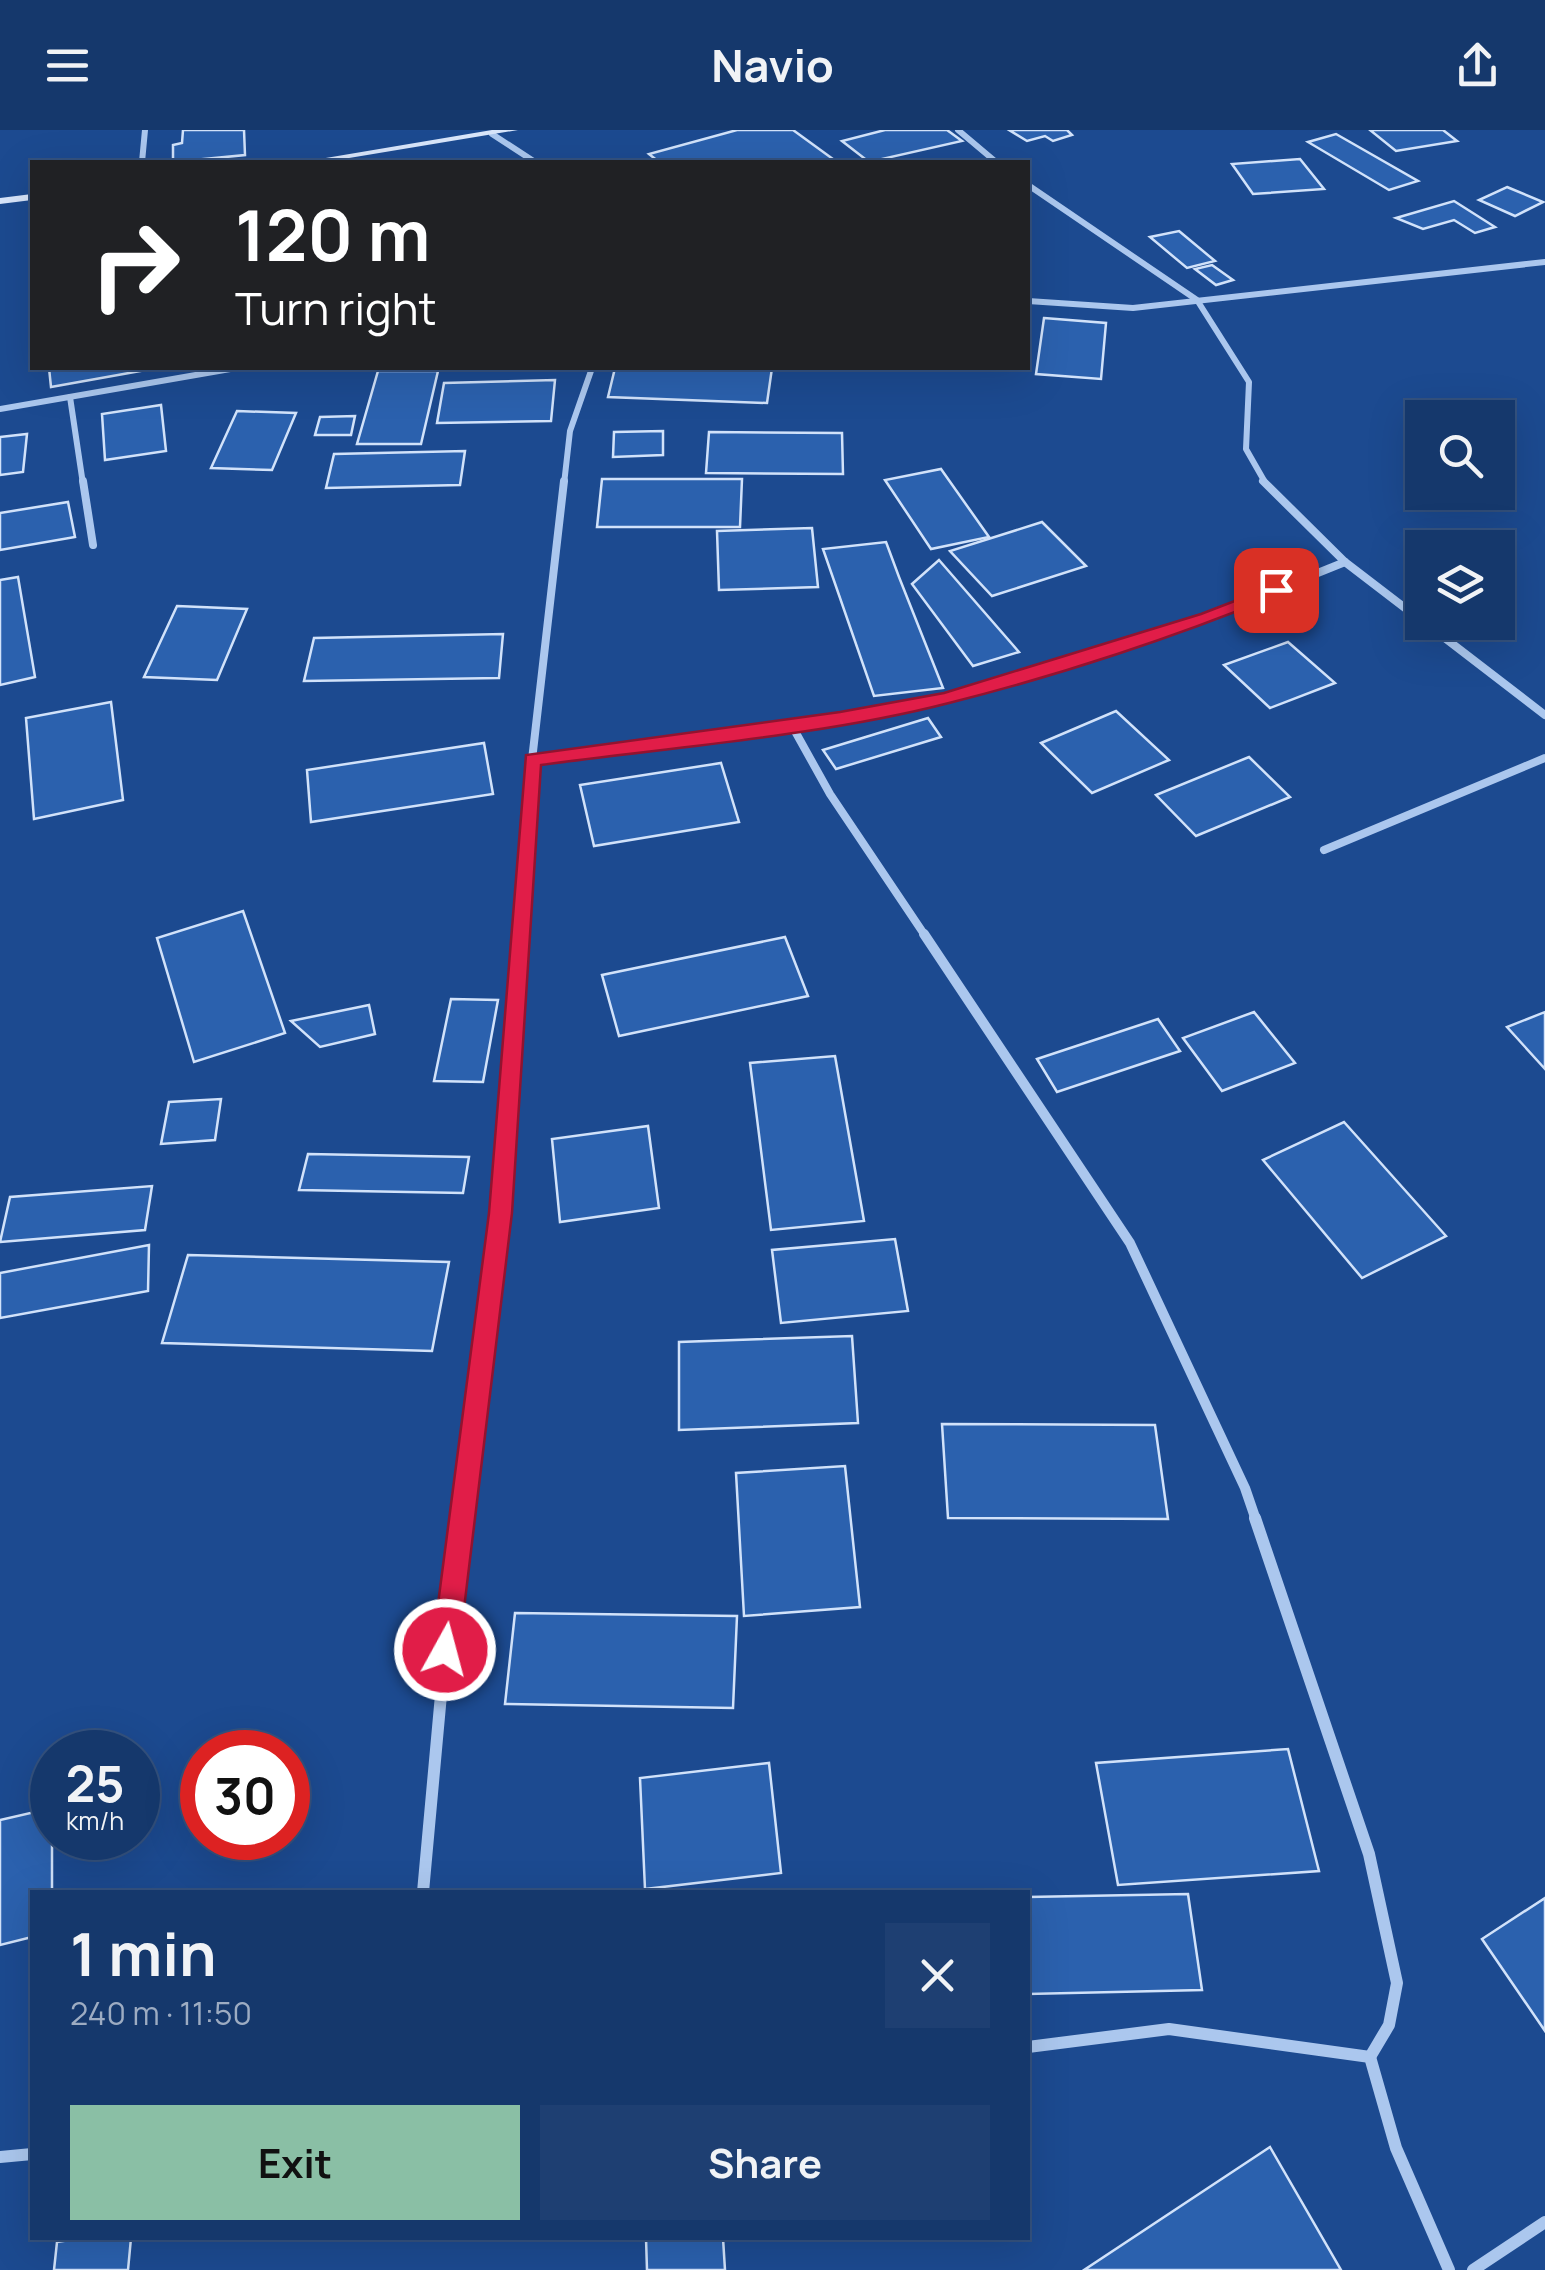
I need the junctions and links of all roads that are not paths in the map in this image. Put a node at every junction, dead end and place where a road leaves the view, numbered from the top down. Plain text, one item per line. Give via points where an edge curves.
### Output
1 (145, 130) edge
2 (513, 130) edge
3 (958, 130) edge
4 (492, 134) junction
5 (142, 160) edge
6 (320, 160) edge
7 (532, 160) edge
8 (994, 160) edge
9 (1030, 186) edge
10 (30, 197) edge
11 (0, 201) edge
12 (1545, 262) edge
13 (1197, 300) junction
14 (1030, 301) edge
15 (224, 370) edge
16 (591, 370) edge
17 (70, 396) junction
18 (0, 409) edge
19 (93, 545) dead end
20 (1344, 562) junction
21 (1405, 608) edge
22 (1447, 640) edge
23 (1545, 715) edge
24 (791, 724) junction
25 (1545, 758) edge
26 (532, 760) junction
27 (1324, 850) dead end
28 (423, 1890) edge
29 (1030, 2047) edge
30 (1370, 2057) junction
31 (30, 2154) edge
32 (0, 2157) edge
33 (1545, 2222) edge
34 (1448, 2270) edge
35 (1472, 2270) edge

1 - 5 street
2 - 4 street
3 - 8 street
4 - 6 street
4 - 7 street
9 - 13 street
10 - 11 street
12 - 13 street
13 - 14 street via 1099,308
13 - 20 street via 1250,382 1246,449 1259,477
15 - 17 street
16 - 26 street via 570,431
17 - 18 street
17 - 19 street
20 - 21 street
20 - 24 street via 1208,618 1012,680
22 - 23 street
24 - 26 street
24 - 30 street via 830,794 1130,1243 1246,1488 1368,1854 1397,1983 1389,2025
25 - 27 street
26 - 28 street via 501,1213 445,1650
29 - 30 street via 1169,2029
30 - 34 street via 1396,2148
31 - 32 street
33 - 35 street

